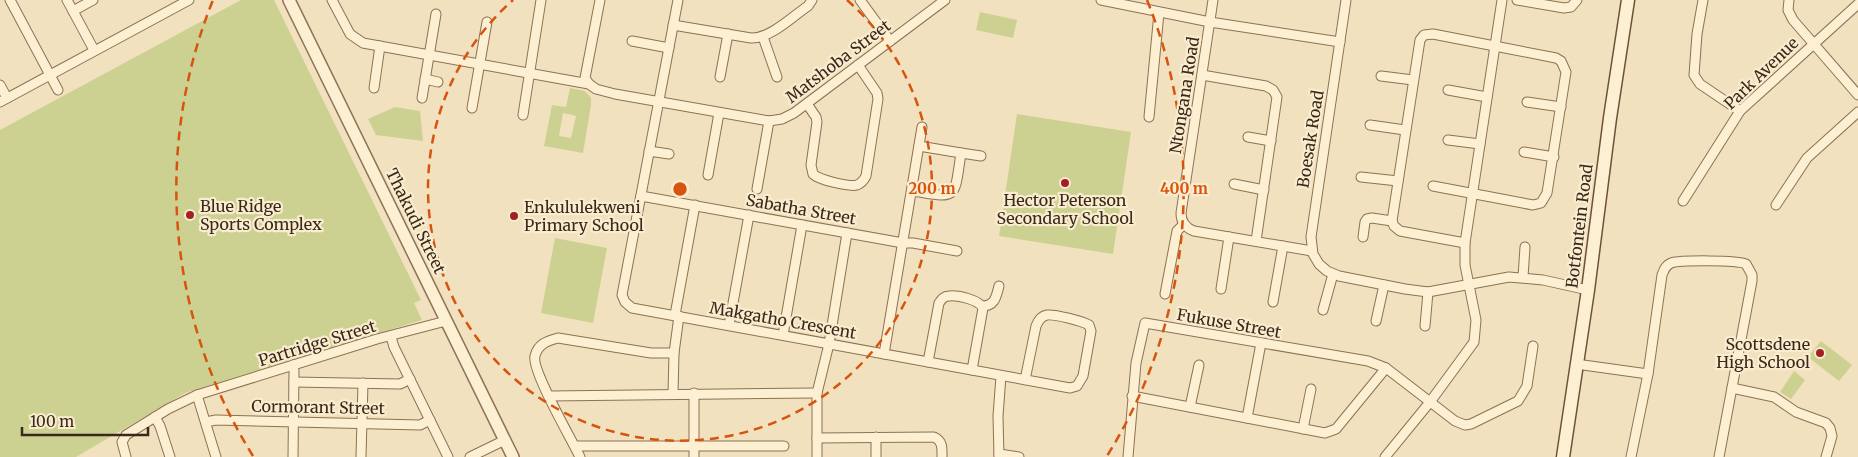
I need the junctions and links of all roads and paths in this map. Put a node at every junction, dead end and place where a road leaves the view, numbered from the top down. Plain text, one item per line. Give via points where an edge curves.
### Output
1 (10, 0) edge
2 (67, 0) edge
3 (94, 0) edge
4 (190, 0) edge
5 (289, 0) edge
6 (332, 0) edge
7 (541, 0) edge
8 (600, 0) edge
9 (678, 0) edge
10 (812, 0) edge
11 (860, 0) edge
12 (945, 0) edge
13 (1101, 0) edge
14 (1213, 0) edge
15 (1346, 0) edge
16 (1502, 0) edge
17 (1517, 0) edge
18 (1577, 0) edge
19 (1628, 0) edge
20 (1703, 0) edge
21 (1789, 0) edge
22 (1131, 3) edge
23 (1858, 4) edge
24 (73, 11) junction
25 (1159, 13) junction
26 (436, 14) dead end
27 (487, 22) dead end
28 (1210, 22) junction
29 (673, 25) junction
30 (728, 34) junction
31 (763, 37) junction
32 (632, 41) dead end
33 (890, 41) junction
34 (1340, 42) junction
35 (1814, 44) junction
36 (1494, 45) junction
37 (380, 46) junction
38 (669, 48) junction
39 (94, 50) junction
40 (429, 55) junction
41 (481, 64) junction
42 (858, 65) junction
43 (530, 74) junction
44 (50, 75) junction
45 (1202, 75) junction
46 (1381, 76) dead end
47 (720, 77) dead end
48 (777, 77) dead end
49 (425, 79) junction
50 (1413, 80) junction
51 (438, 82) dead end
52 (588, 84) junction
53 (0, 85) edge
54 (374, 88) dead end
55 (58, 90) dead end
56 (1448, 90) dead end
57 (1858, 95) edge
58 (1487, 97) junction
59 (422, 98) dead end
60 (4, 100) edge
61 (659, 102) junction
62 (1527, 102) dead end
63 (807, 104) junction
64 (472, 108) dead end
65 (1561, 108) junction
66 (1740, 111) junction
67 (1858, 112) edge
68 (719, 113) junction
69 (523, 115) dead end
70 (1149, 117) dead end
71 (769, 121) junction
72 (1370, 125) dead end
73 (922, 127) dead end
74 (1405, 130) junction
75 (1248, 137) dead end
76 (1448, 140) dead end
77 (1271, 141) junction
78 (1480, 144) junction
79 (919, 146) junction
80 (649, 151) junction
81 (961, 152) junction
82 (1524, 152) dead end
83 (669, 154) dead end
84 (981, 156) dead end
85 (1554, 157) junction
86 (708, 175) dead end
87 (1361, 177) dead end
88 (1398, 181) junction
89 (1234, 184) dead end
90 (1433, 186) dead end
91 (757, 189) dead end
92 (1264, 190) junction
93 (912, 191) junction
94 (1473, 195) junction
95 (641, 196) junction
96 (1682, 201) dead end
97 (695, 205) junction
98 (1776, 205) dead end
99 (749, 215) junction
100 (1392, 221) junction
101 (1184, 224) junction
102 (802, 225) junction
103 (847, 233) junction
104 (1229, 237) junction
105 (1363, 237) dead end
106 (1256, 241) junction
107 (903, 243) junction
108 (1465, 243) junction
109 (1283, 246) junction
110 (1525, 247) dead end
111 (957, 251) dead end
112 (1312, 251) junction
113 (1332, 274) junction
114 (1523, 277) junction
115 (1469, 283) junction
116 (1384, 285) junction
117 (999, 286) dead end
118 (1222, 289) dead end
119 (1588, 290) junction
120 (1428, 292) junction
121 (1165, 294) dead end
122 (1273, 302) dead end
123 (982, 306) junction
124 (1324, 310) dead end
125 (677, 316) junction
126 (446, 321) junction
127 (1376, 321) dead end
128 (729, 325) junction
129 (1425, 326) dead end
130 (783, 335) junction
131 (391, 337) junction
132 (1261, 343) junction
133 (829, 344) junction
134 (1533, 346) dead end
135 (674, 353) junction
136 (884, 354) junction
137 (928, 362) junction
138 (1576, 364) junction
139 (293, 365) junction
140 (1199, 365) dead end
141 (1386, 368) junction
142 (972, 370) junction
143 (1648, 374) junction
144 (1001, 376) junction
145 (410, 380) junction
146 (1025, 380) junction
147 (294, 382) junction
148 (363, 384) junction
149 (1732, 388) junction
150 (1311, 389) dead end
151 (694, 393) junction
152 (817, 393) junction
153 (673, 394) junction
154 (197, 395) junction
155 (550, 396) junction
156 (1132, 396) junction
157 (1430, 402) junction
158 (1190, 407) junction
159 (155, 416) junction
160 (1247, 418) junction
161 (430, 420) junction
162 (206, 422) junction
163 (294, 422) junction
164 (362, 424) junction
165 (1303, 429) junction
166 (876, 437) junction
167 (817, 438) junction
168 (505, 440) junction
169 (575, 446) junction
170 (693, 446) junction
171 (760, 446) junction
172 (784, 446) dead end
173 (999, 455) edge
174 (126, 457) edge
175 (170, 457) edge
176 (216, 457) edge
177 (293, 457) edge
178 (361, 457) edge
179 (448, 457) edge
180 (470, 457) edge
181 (513, 457) edge
182 (580, 457) edge
183 (694, 457) edge
184 (760, 457) edge
185 (817, 457) edge
186 (876, 457) edge
187 (942, 457) edge
188 (1019, 457) edge
189 (1128, 457) edge
190 (1385, 457) edge
191 (1563, 457) edge
192 (1631, 457) edge
193 (1719, 457) edge
194 (1826, 457) edge

1 - 44 street
2 - 24 street
3 - 24 street
4 - 39 street
5 - 126 street, Thakudi Street
6 - 37 street, Matshoba Street via 354,38
7 - 43 street
8 - 52 street via 585,78
9 - 29 street, Makgatho Crescent
10 - 31 street
11 - 33 street
12 - 33 street, Matshoba Street
13 - 22 street
14 - 28 street, Ntongana Road
15 - 34 street, Boesak Road
16 - 36 street
17 - 18 street via 1564,8
19 - 119 main road, Botfontein Road
20 - 66 street via 1694,75 1700,84
21 - 35 street via 1790,15
22 - 25 street
23 - 35 street, Park Avenue
24 - 39 street
25 - 28 street
25 - 70 street
26 - 40 street
27 - 41 street
28 - 34 street
28 - 45 street, Ntongana Road
29 - 30 street
29 - 38 street, Makgatho Crescent
30 - 31 street
30 - 47 street
31 - 48 street
32 - 38 street
33 - 42 street, Matshoba Street
34 - 112 street, Boesak Road via 1311,238
35 - 57 street
35 - 66 street, Park Avenue
36 - 50 street via 1427,34 1418,43
36 - 58 street
36 - 65 street via 1561,61 1566,72
37 - 40 street, Matshoba Street
37 - 54 street
38 - 61 street, Makgatho Crescent
39 - 44 street
40 - 41 street, Matshoba Street
40 - 49 street
41 - 43 street, Matshoba Street
41 - 64 street
42 - 63 street, Matshoba Street
42 - 63 street via 878,99 866,176 860,184 818,178 813,174 811,165 817,122
43 - 52 street, Matshoba Street
43 - 69 street
44 - 55 street
44 - 60 street
45 - 77 street via 1273,90 1277,101
45 - 101 street, Ntongana Road via 1181,213
46 - 50 street
49 - 51 street
49 - 59 street
50 - 74 street
52 - 61 street, Matshoba Street via 601,91
53 - 60 street
56 - 58 street
58 - 78 street
61 - 68 street, Matshoba Street
61 - 80 street, Makgatho Crescent
62 - 65 street
63 - 71 street, Matshoba Street via 788,116
65 - 85 street
66 - 96 street, Park Avenue
67 - 98 street via 1807,158
68 - 71 street, Matshoba Street
68 - 86 street
71 - 91 street
72 - 74 street
73 - 79 street
74 - 88 street
75 - 77 street
76 - 78 street
77 - 92 street
78 - 94 street
79 - 81 street
79 - 93 street
80 - 83 street
80 - 95 street, Makgatho Crescent
81 - 84 street
81 - 93 street via 952,193 942,196
82 - 85 street
85 - 94 street via 1547,193 1538,204
87 - 88 street
88 - 100 street
89 - 92 street
90 - 94 street
92 - 106 street
93 - 107 street
94 - 108 street
95 - 97 street, Sabatha Street
95 - 125 street, Makgatho Crescent via 622,299 632,308
97 - 99 street, Sabatha Street
97 - 125 street
99 - 102 street, Sabatha Street
99 - 128 street
100 - 105 street via 1367,219
100 - 108 street via 1400,231
101 - 104 street via 1194,231
101 - 121 street, Ntongana Road via 1178,231
102 - 103 street, Sabatha Street
102 - 130 street
103 - 107 street, Sabatha Street
103 - 133 street
104 - 106 street
104 - 118 street
106 - 109 street
107 - 111 street, Sabatha Street
107 - 136 street
108 - 115 street
109 - 112 street
109 - 122 street
110 - 114 street
112 - 113 street via 1319,264
113 - 116 street
113 - 124 street
114 - 115 street
114 - 119 street
115 - 120 street
115 - 157 street via 1476,320 1474,342
116 - 120 street
116 - 127 street
117 - 123 street via 995,300 988,306
119 - 138 main road, Botfontein Road
120 - 129 street
123 - 137 street via 975,300 952,296 941,300
123 - 142 street
125 - 128 street, Makgatho Crescent
125 - 135 street
126 - 131 street, Partridge Street
126 - 168 street, Thakudi Street
128 - 130 street, Makgatho Crescent
130 - 133 street, Makgatho Crescent
131 - 139 street, Partridge Street
131 - 145 street
132 - 141 street, Fukuse Street via 1368,361
132 - 156 street, Fukuse Street via 1145,323
132 - 160 street
133 - 136 street, Makgatho Crescent
133 - 152 street
134 - 157 street, Fukuse Street via 1523,396 1507,408 1465,425
135 - 153 street
135 - 155 street via 651,353 558,338 546,341 535,357 535,363
136 - 137 street, Makgatho Crescent
137 - 142 street, Makgatho Crescent
138 - 143 street
138 - 191 main road, Botfontein Road
139 - 147 street
139 - 154 street, Partridge Street
140 - 158 street
141 - 157 street, Fukuse Street
141 - 165 street via 1334,430 1325,433
142 - 144 street, Makgatho Crescent
143 - 149 street via 1664,268 1673,262 1741,262 1750,269 1752,281
143 - 192 street
144 - 146 street, Makgatho Crescent
144 - 173 street
145 - 148 street via 400,384
145 - 161 street
146 - 146 street, Makgatho Crescent via 1040,319 1048,315 1081,321 1089,326 1083,376 1077,386 1070,388
147 - 148 street
147 - 163 street
148 - 164 street
149 - 193 street
149 - 194 street via 1774,397 1796,412 1826,423 1832,436
150 - 165 street
151 - 152 street
151 - 153 street
151 - 170 street
152 - 167 street
153 - 155 street
154 - 159 street, Partridge Street
154 - 162 street
155 - 169 street
156 - 158 street
156 - 189 street, Fukuse Street
157 - 190 street
158 - 160 street
159 - 174 street, Partridge Street via 124,436 122,445
159 - 175 street
160 - 165 street
161 - 164 street, Cormorant Street via 420,425
161 - 179 street
162 - 163 street, Cormorant Street
162 - 176 street
163 - 164 street, Cormorant Street
163 - 177 street
164 - 178 street
166 - 167 street
166 - 186 street
166 - 187 street via 934,437 941,442
167 - 185 street
168 - 180 street
168 - 181 street, Thakudi Street
169 - 170 street
169 - 182 street
170 - 171 street
170 - 183 street
171 - 172 street
171 - 184 street
173 - 188 street

